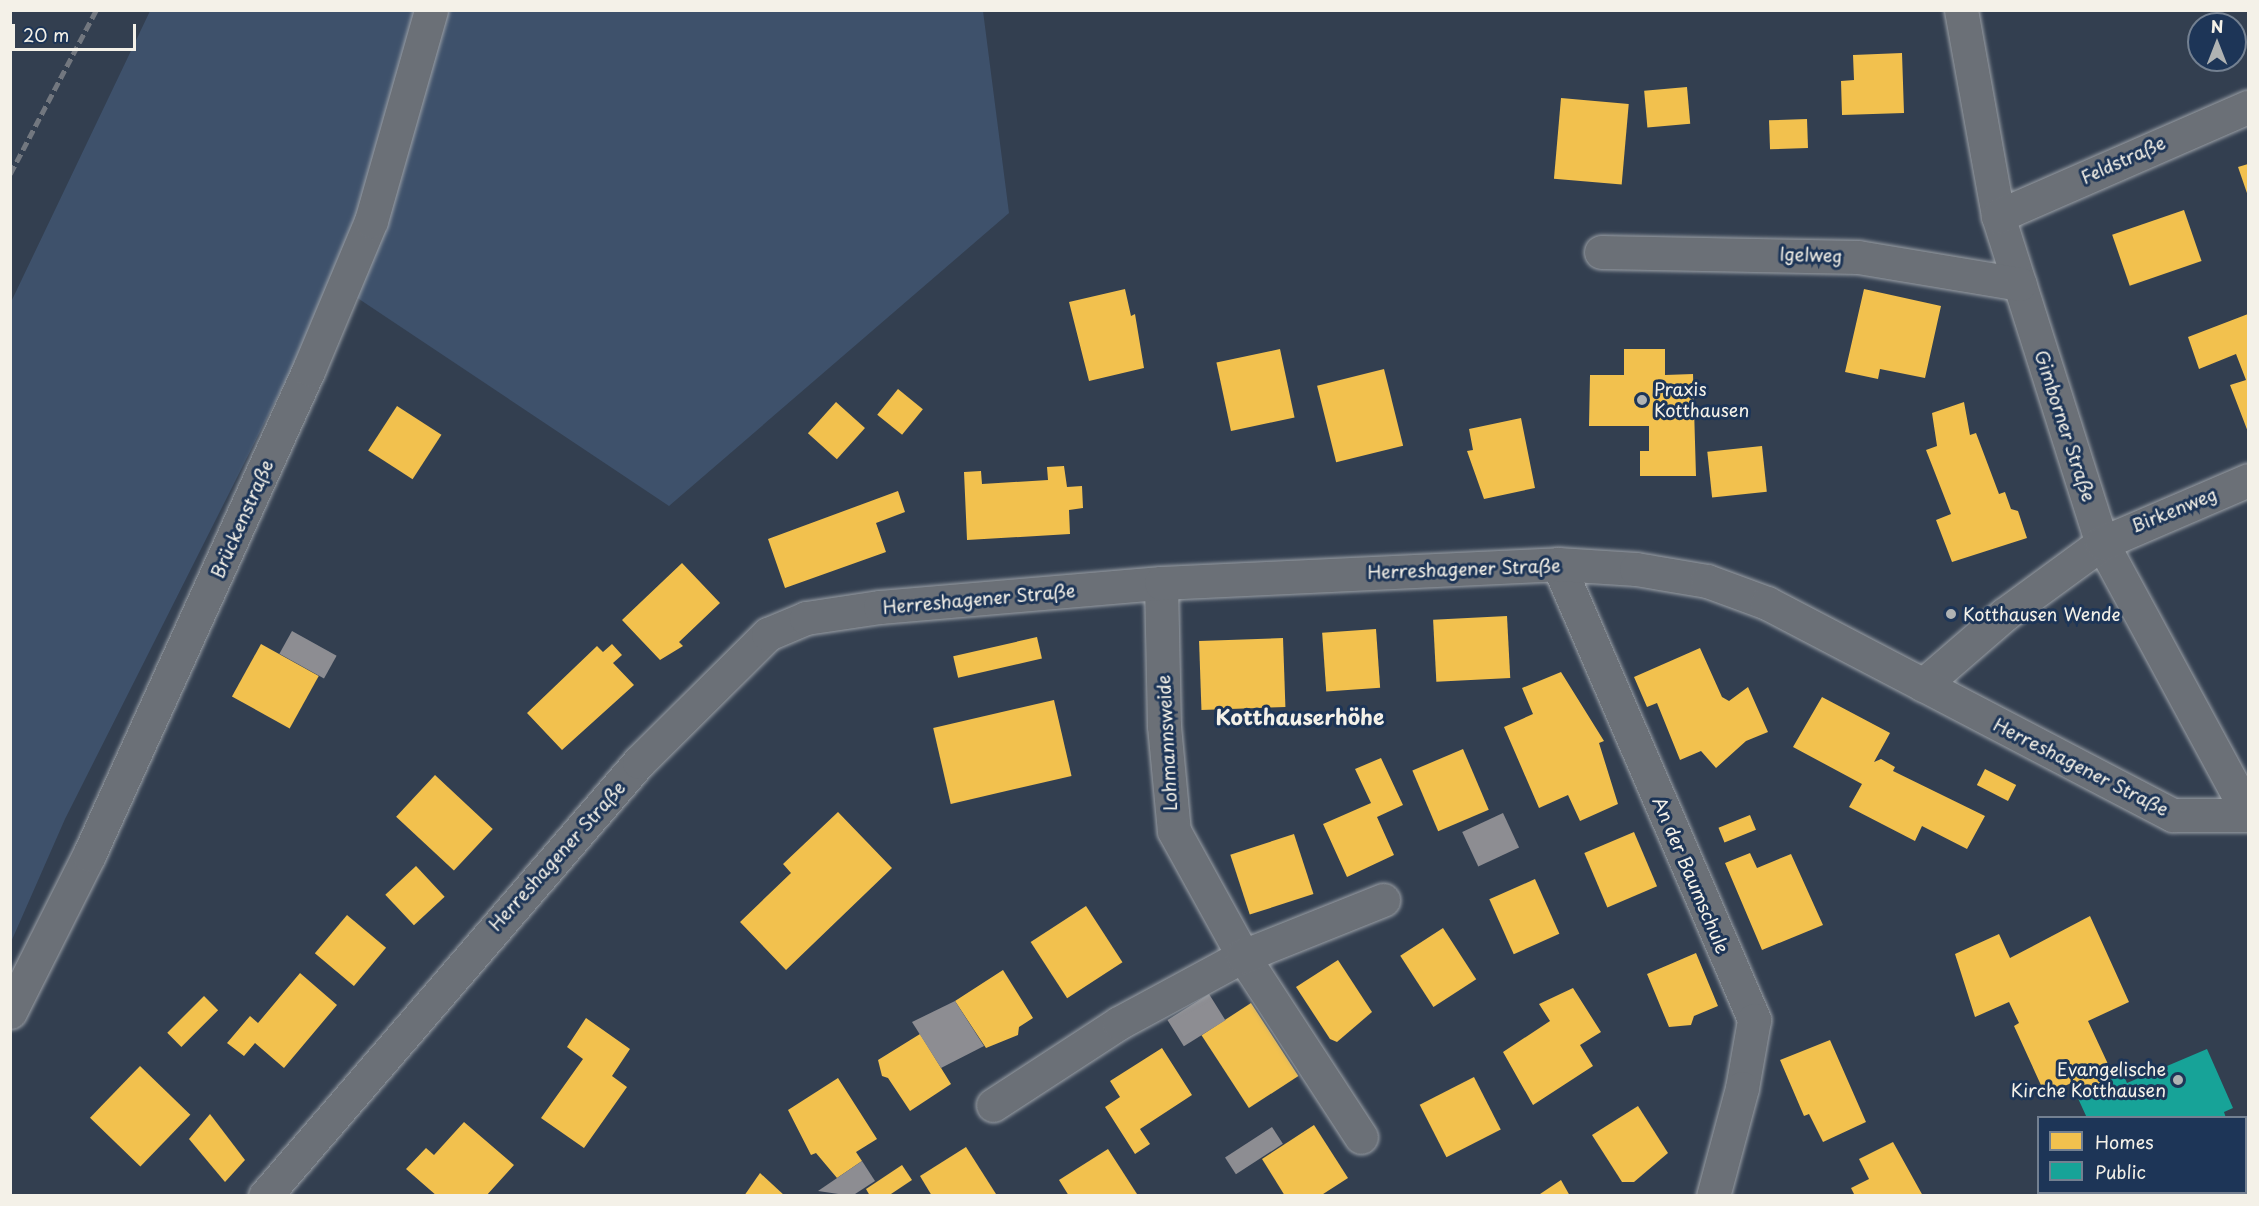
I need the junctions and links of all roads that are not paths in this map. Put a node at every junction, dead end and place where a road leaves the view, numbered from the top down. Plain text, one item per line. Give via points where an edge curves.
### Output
1 (431, 10) edge
2 (1961, 10) edge
3 (2248, 107) edge
4 (1998, 216) junction
5 (1601, 252) dead end
6 (2020, 284) junction
7 (2248, 480) edge
8 (2102, 543) junction
9 (1558, 564) junction
10 (1161, 583) junction
11 (1923, 685) junction
12 (2248, 814) edge
13 (1383, 900) dead end
14 (1243, 956) junction
15 (10, 1011) edge
16 (993, 1105) dead end
17 (1361, 1137) dead end
18 (265, 1196) edge
19 (1713, 1196) edge

1 - 15 street, Brückenstraße via 371,221 336,306 89,855
2 - 4 street, Gimborner Straße
3 - 4 street, Feldstraße
4 - 6 street, Gimborner Straße
5 - 6 street, Igelweg via 1858,257
6 - 8 street, Gimborner Straße
7 - 8 street, Birkenweg
8 - 11 street via 2005,614
8 - 12 street, Gimborner Straße
9 - 10 street, Herreshagener Straße
9 - 11 street, Herreshagener Straße via 1707,581 1767,603
9 - 19 street, An der Baumschule via 1754,1020 1742,1088
10 - 14 street, Lohmannsweide via 1164,726 1174,831
10 - 18 street, Herreshagener Straße via 880,607 806,618 768,634 592,815
11 - 12 street, Herreshagener Straße via 2173,815
13 - 14 street
14 - 16 street via 1119,1023
14 - 17 street, Lohmannsweide

